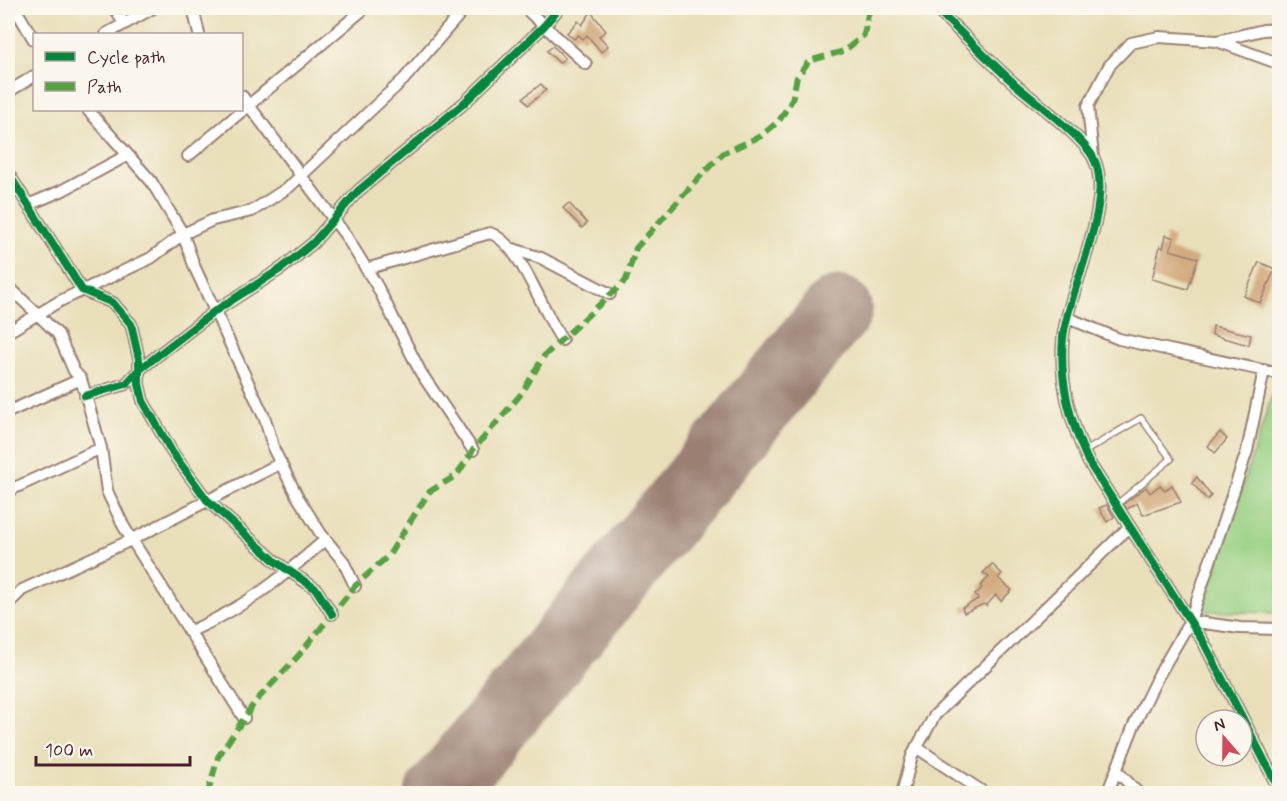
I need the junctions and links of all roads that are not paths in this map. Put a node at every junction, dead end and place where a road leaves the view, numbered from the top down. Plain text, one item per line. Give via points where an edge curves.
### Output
1 (15, 8) edge
2 (115, 8) edge
3 (153, 8) edge
4 (193, 8) edge
5 (365, 8) edge
6 (465, 8) edge
7 (525, 8) edge
8 (559, 8) edge
9 (935, 8) edge
10 (124, 24) junction
11 (544, 26) junction
12 (1280, 30) edge
13 (108, 33) edge
14 (199, 33) edge
15 (33, 38) edge
16 (1217, 41) junction
17 (586, 64) dead end
18 (1280, 64) edge
19 (33, 77) edge
20 (8, 92) edge
21 (243, 97) edge
22 (249, 106) junction
23 (89, 111) edge
24 (243, 111) edge
25 (243, 111) edge
26 (128, 155) junction
27 (188, 156) dead end
28 (1093, 157) junction
29 (8, 173) edge
30 (300, 177) junction
31 (28, 205) junction
32 (334, 220) junction
33 (183, 234) junction
34 (513, 249) junction
35 (366, 269) junction
36 (8, 286) edge
37 (82, 290) junction
38 (610, 294) dead end
39 (215, 311) junction
40 (38, 314) junction
41 (1068, 318) junction
42 (8, 332) edge
43 (562, 340) dead end
44 (139, 369) junction
45 (1264, 370) junction
46 (1280, 374) edge
47 (81, 379) junction
48 (85, 396) junction
49 (8, 412) edge
50 (101, 448) junction
51 (473, 450) dead end
52 (1084, 452) junction
53 (281, 463) junction
54 (8, 491) edge
55 (207, 500) junction
56 (1116, 505) junction
57 (1129, 527) junction
58 (131, 540) junction
59 (326, 540) junction
60 (290, 571) junction
61 (355, 586) dead end
62 (8, 604) edge
63 (332, 614) dead end
64 (1190, 621) junction
65 (1280, 629) edge
66 (189, 632) junction
67 (244, 718) dead end
68 (916, 747) junction
69 (1117, 771) junction
70 (1279, 787) edge
71 (902, 794) edge
72 (986, 794) edge
73 (1107, 794) edge
74 (1139, 794) edge

1 - 15 street
2 - 10 street
3 - 10 street
4 - 14 street
5 - 22 street
6 - 30 street via 404,78
7 - 11 street
8 - 11 street
9 - 28 street
10 - 13 street
11 - 17 street
11 - 32 street via 463,104 358,191
12 - 16 street
16 - 18 street
16 - 28 street via 1159,37 1131,43 1109,66 1088,106
19 - 20 street
21 - 22 street
22 - 25 street
22 - 30 street
23 - 26 street
24 - 27 street
26 - 31 street
26 - 33 street via 151,181
28 - 41 street via 1099,180 1098,207
29 - 31 street
30 - 32 street
30 - 33 street via 252,211 213,220
31 - 37 street
32 - 35 street
32 - 39 street via 314,243 282,268
33 - 37 street via 151,258
33 - 39 street
34 - 35 street via 490,233
34 - 38 street via 541,258
34 - 43 street
35 - 51 street via 421,373
36 - 40 street
37 - 40 street
37 - 44 street via 113,303 131,324
39 - 44 street
39 - 53 street
40 - 42 street
40 - 47 street via 58,334
41 - 45 street via 1119,339
41 - 52 street via 1063,337 1066,401
44 - 48 street via 126,384
44 - 55 street via 142,401
45 - 46 street
45 - 64 street via 1247,451
47 - 48 street
47 - 49 street
48 - 50 street
50 - 54 street
50 - 58 street via 107,491
52 - 56 street
52 - 56 lane via 1141,418 1171,459
53 - 55 street
53 - 59 street
55 - 58 street
55 - 60 street
56 - 57 street
57 - 64 street
57 - 68 street via 948,701 924,730
58 - 62 street via 22,590
58 - 66 street
59 - 60 street
59 - 61 street via 343,561
60 - 63 street via 316,589
60 - 66 street via 229,614
64 - 65 street
64 - 69 street via 1156,678
64 - 70 street
66 - 67 street
68 - 71 street
68 - 72 street
69 - 73 street
69 - 74 street

